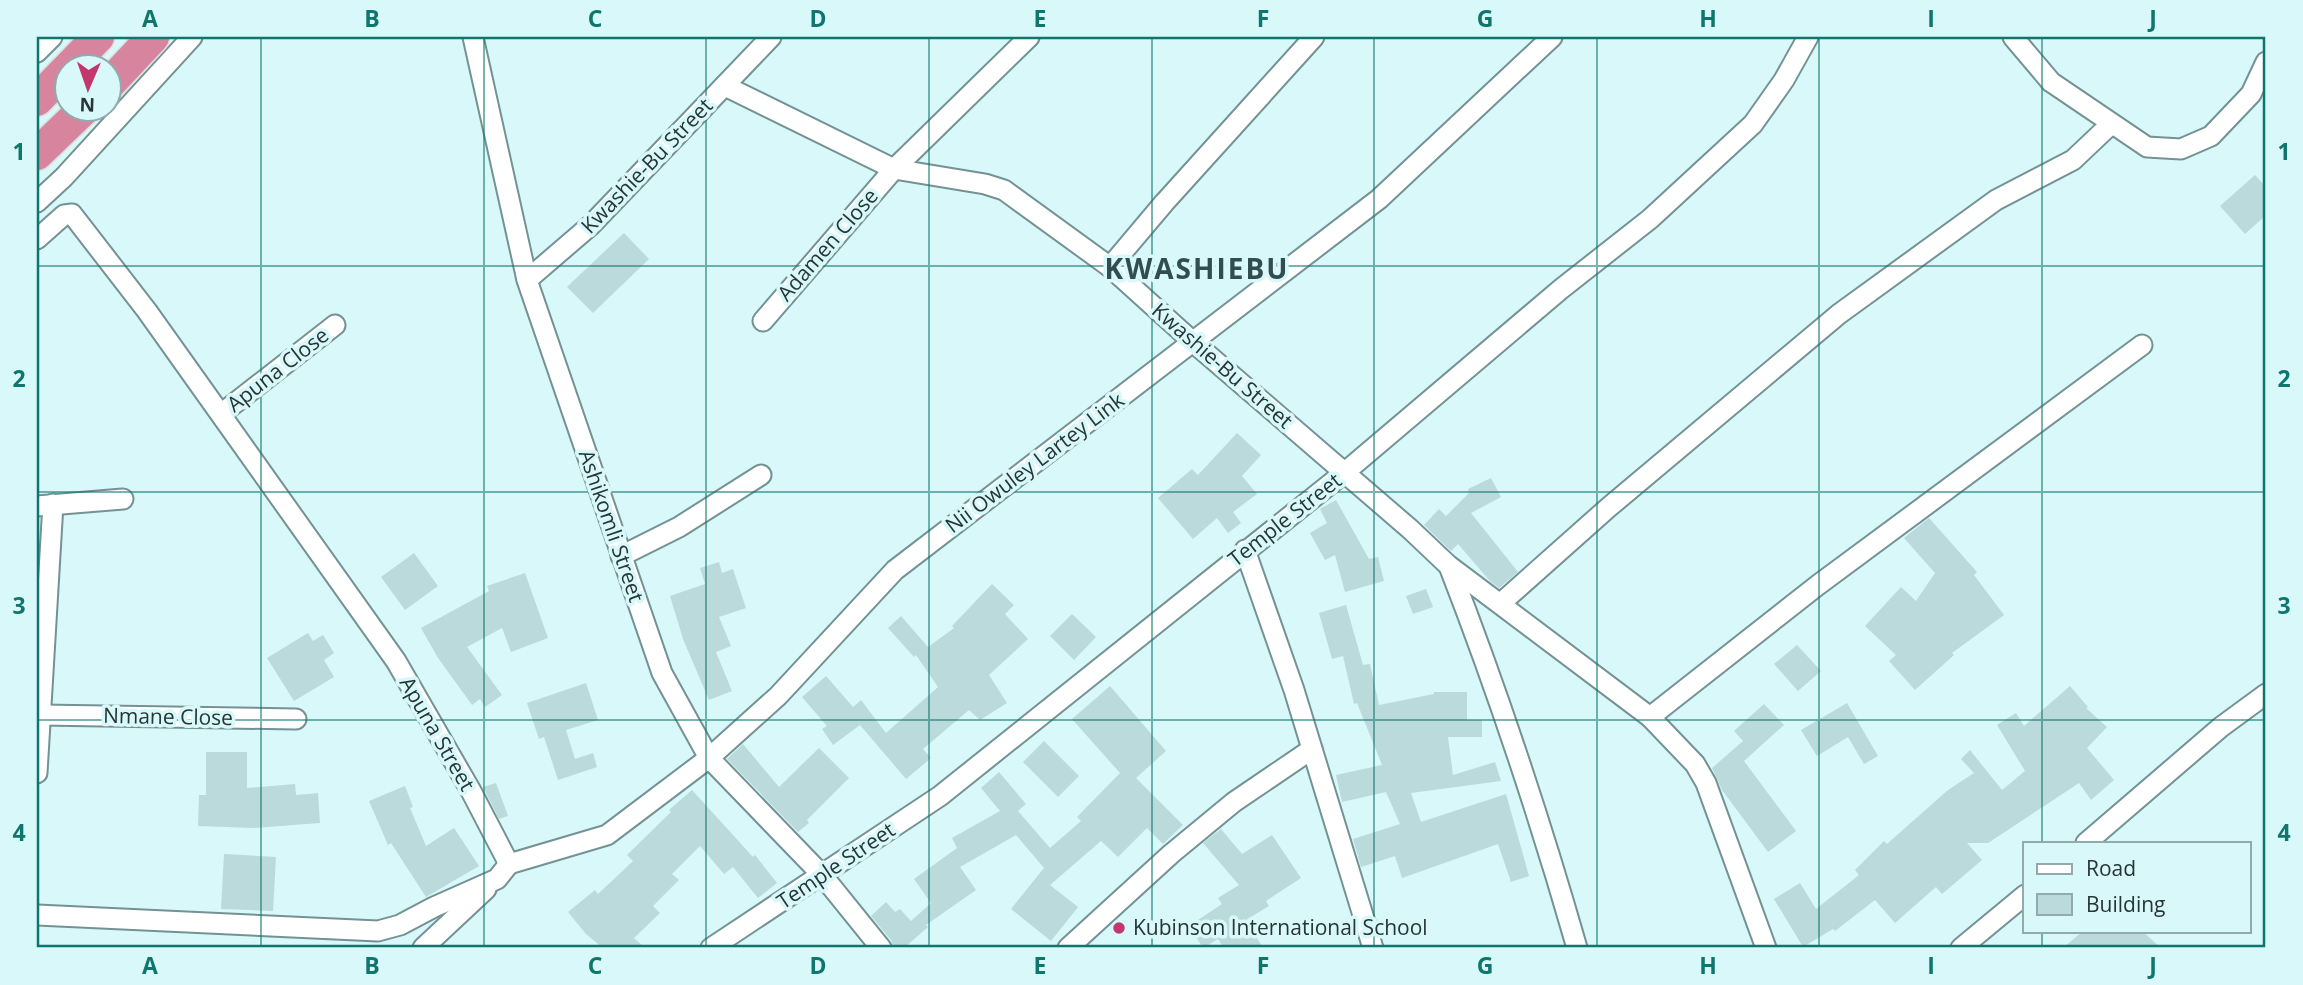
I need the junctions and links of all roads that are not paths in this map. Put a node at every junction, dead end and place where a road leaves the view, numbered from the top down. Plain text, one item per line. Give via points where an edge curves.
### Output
1 (52, 37) edge
2 (98, 37) edge
3 (153, 37) edge
4 (192, 37) edge
5 (771, 37) edge
6 (1030, 37) edge
7 (1314, 37) edge
8 (1552, 37) edge
9 (1808, 37) edge
10 (2013, 37) edge
11 (478, 40) edge
12 (37, 52) edge
13 (83, 52) edge
14 (2266, 62) edge
15 (122, 70) edge
16 (52, 85) edge
17 (725, 86) junction
18 (37, 100) edge
19 (70, 122) edge
20 (2111, 124) junction
21 (37, 154) edge
22 (894, 169) junction
23 (37, 202) edge
24 (37, 239) edge
25 (1110, 267) junction
26 (527, 279) junction
27 (763, 321) dead end
28 (335, 326) dead end
29 (1194, 342) junction
30 (2143, 345) dead end
31 (221, 414) junction
32 (1344, 473) junction
33 (761, 475) dead end
34 (123, 499) dead end
35 (45, 505) edge
36 (1245, 551) junction
37 (621, 556) junction
38 (1448, 565) junction
39 (1501, 603) junction
40 (2266, 694) edge
41 (40, 715) junction
42 (1650, 718) junction
43 (296, 719) dead end
44 (1312, 749) junction
45 (709, 758) junction
46 (37, 773) edge
47 (2087, 842) edge
48 (503, 871) junction
49 (822, 875) junction
50 (2023, 897) edge
51 (37, 915) edge
52 (1366, 945) edge
53 (423, 948) edge
54 (711, 948) edge
55 (881, 948) edge
56 (1068, 948) edge
57 (1577, 948) edge
58 (1766, 948) edge
59 (1961, 948) edge

1 - 12 street
2 - 13 highway
3 - 15 highway
4 - 23 street
5 - 17 street
6 - 22 street, Adamen Close
7 - 25 street
8 - 29 street, Nii Owuley Lartey Link via 1379,199
9 - 32 street, Temple Street via 1752,124 1650,219 1560,289
10 - 20 street via 2051,82
11 - 26 street, Ashikomli Street
14 - 20 street via 2251,94 2211,136 2181,149 2147,147
16 - 18 highway
17 - 22 street, Kwashie-Bu Street
17 - 26 street, Kwashie-Bu Street via 591,225
19 - 21 highway
20 - 39 street via 2073,160 1996,200 1839,314
22 - 25 street, Kwashie-Bu Street via 1004,190
22 - 27 street, Adamen Close
24 - 31 street, Apuna Street via 64,215 72,214
25 - 29 street, Kwashie-Bu Street
26 - 37 street, Ashikomli Street
28 - 31 street, Apuna Close
29 - 32 street, Kwashie-Bu Street
29 - 45 street, Nii Owuley Lartey Link via 895,570 778,696
30 - 42 street via 1818,585
31 - 48 street, Apuna Street via 396,662 471,791
32 - 36 street, Temple Street
32 - 38 street, Kwashie-Bu Street
33 - 37 street via 679,527
34 - 35 street
35 - 41 street
36 - 44 street
36 - 49 street, Temple Street via 940,796
37 - 45 street, Ashikomli Street via 662,673
38 - 39 street, Kwashie-Bu Street
38 - 57 street via 1488,664
39 - 42 street, Kwashie-Bu Street
40 - 47 street
41 - 43 street, Nmane Close
41 - 46 street
42 - 58 street, Kwashie-Bu Street via 1695,764 1706,783
44 - 52 street
44 - 56 street via 1234,802
45 - 48 street, Nii Owuley Lartey Link via 607,835
45 - 49 street, Ashikomli Street
48 - 51 street via 378,932
48 - 53 street
49 - 54 street, Temple Street
49 - 55 street, Ashikomli Street
50 - 59 street

